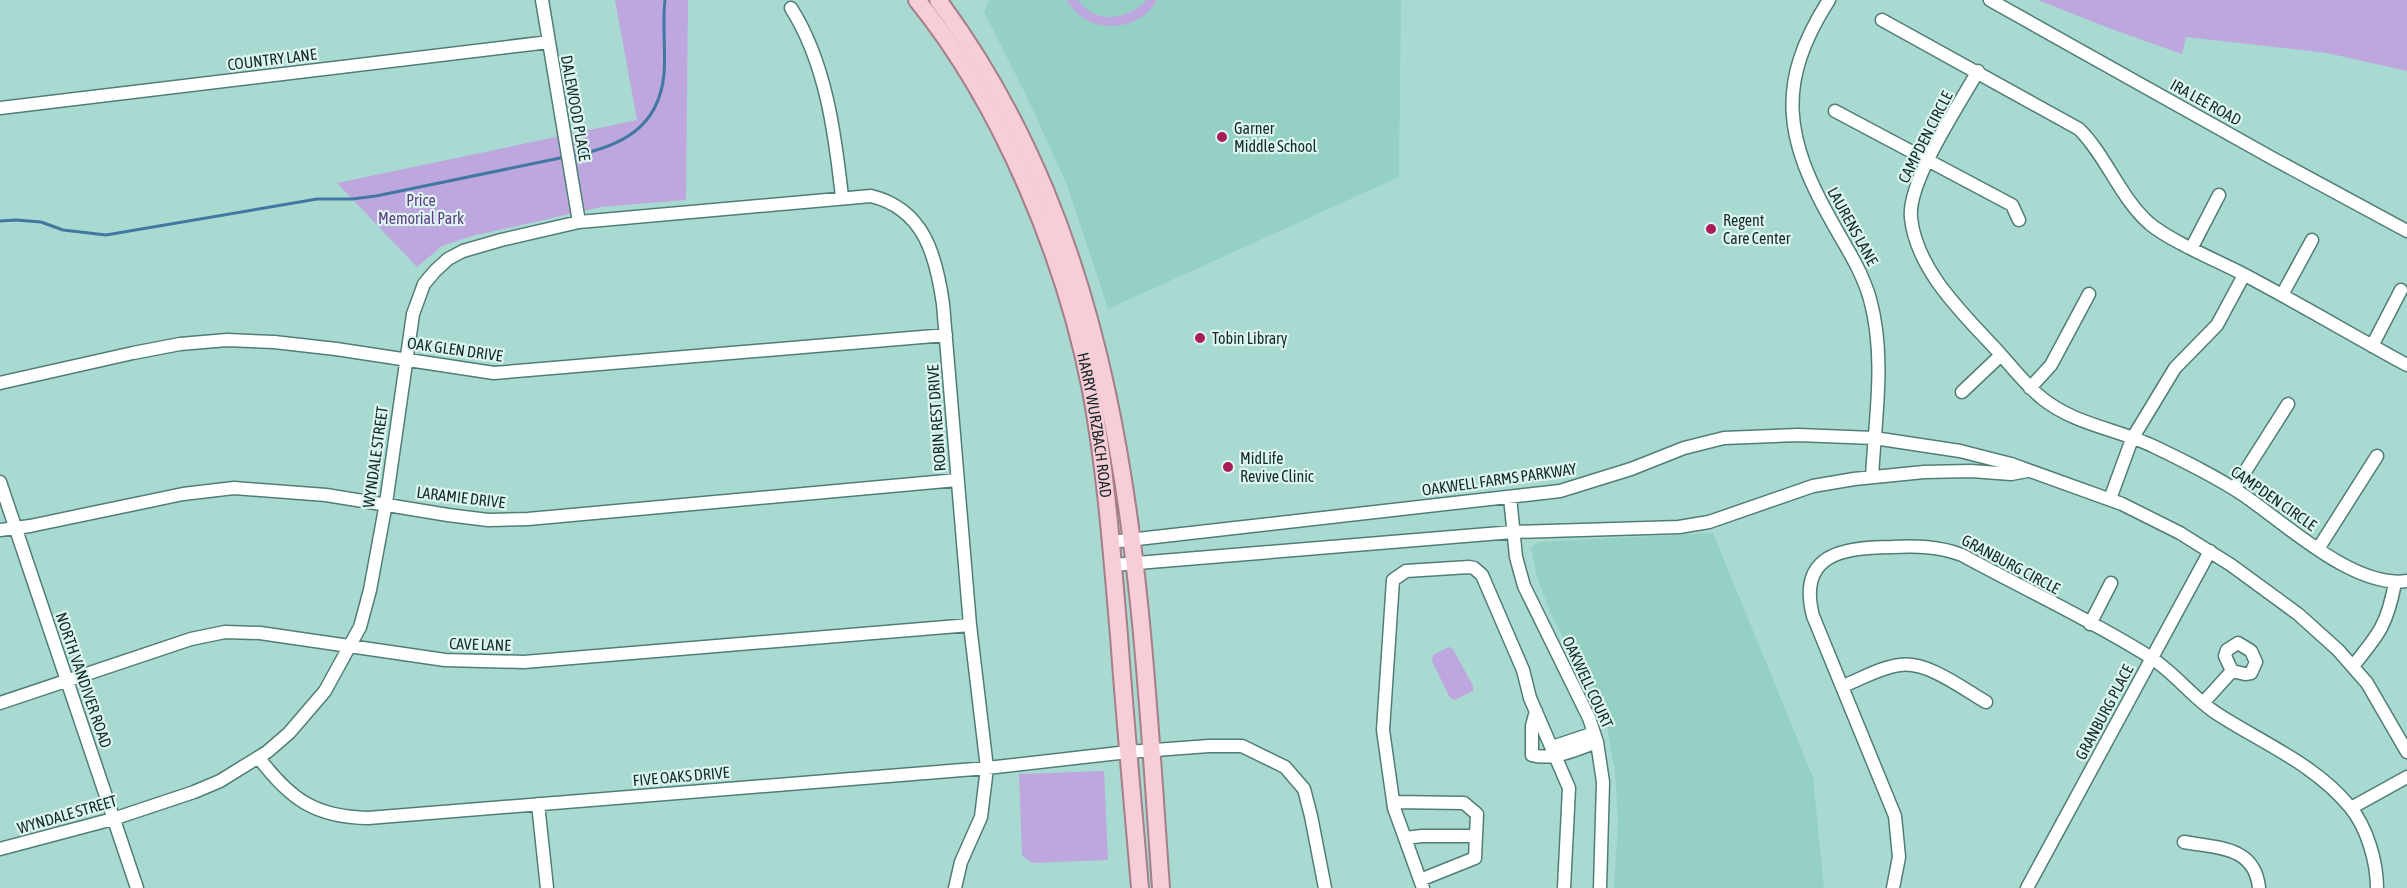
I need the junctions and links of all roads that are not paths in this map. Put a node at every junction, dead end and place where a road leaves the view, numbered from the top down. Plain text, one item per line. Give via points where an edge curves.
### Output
1 (542, 0) edge
2 (917, 0) edge
3 (938, 0) edge
4 (1829, 0) edge
5 (1990, 0) edge
6 (791, 8) dead end
7 (1882, 20) dead end
8 (549, 42) junction
9 (1978, 71) junction
10 (981, 79) junction
11 (0, 108) edge
12 (1835, 111) dead end
13 (1928, 161) junction
14 (2219, 195) dead end
15 (842, 197) junction
16 (2019, 220) dead end
17 (579, 222) junction
18 (2407, 231) edge
19 (2312, 240) dead end
20 (2192, 247) junction
21 (2244, 275) junction
22 (2402, 290) dead end
23 (2089, 294) dead end
24 (2282, 295) junction
25 (946, 335) junction
26 (2372, 346) junction
27 (2001, 355) junction
28 (406, 359) junction
29 (2407, 365) edge
30 (0, 383) edge
31 (1098, 384) junction
32 (2030, 388) junction
33 (1962, 392) dead end
34 (2288, 404) dead end
35 (1113, 415) junction
36 (1096, 419) junction
37 (1874, 438) junction
38 (2132, 439) junction
39 (1960, 451) junction
40 (2378, 456) dead end
41 (1957, 471) junction
42 (2027, 471) junction
43 (1872, 477) junction
44 (957, 480) junction
45 (0, 482) edge
46 (2234, 489) junction
47 (1510, 497) junction
48 (2110, 499) junction
49 (386, 504) junction
50 (14, 527) junction
51 (0, 530) edge
52 (1514, 532) junction
53 (1133, 540) junction
54 (1111, 542) junction
55 (2318, 549) junction
56 (2210, 551) junction
57 (1135, 563) junction
58 (1113, 565) junction
59 (2401, 582) edge
60 (2111, 583) dead end
61 (2090, 624) junction
62 (969, 625) junction
63 (351, 645) junction
64 (2152, 658) junction
65 (2353, 666) junction
66 (2232, 671) dead end
67 (67, 681) junction
68 (1843, 686) junction
69 (1986, 702) dead end
70 (0, 703) edge
71 (2203, 703) junction
72 (1536, 711) junction
73 (2404, 736) edge
74 (1596, 738) junction
75 (1151, 750) junction
76 (1554, 751) junction
77 (1128, 752) junction
78 (2407, 752) edge
79 (259, 758) junction
80 (987, 768) junction
81 (2407, 777) edge
82 (1393, 802) junction
83 (538, 804) junction
84 (2351, 807) junction
85 (113, 819) junction
86 (1476, 836) junction
87 (1405, 838) junction
88 (2184, 842) dead end
89 (0, 849) edge
90 (1421, 884) edge
91 (136, 888) edge
92 (547, 888) edge
93 (955, 888) edge
94 (1140, 888) edge
95 (1161, 888) edge
96 (1325, 888) edge
97 (1564, 888) edge
98 (1600, 888) edge
99 (1893, 888) edge
100 (2027, 888) edge
101 (2259, 888) edge
102 (2377, 888) edge

1 - 8 street, DALEWOOD PLACE
2 - 10 main road, HARRY WURZBACH ROAD
3 - 10 main road, HARRY WURZBACH ROAD via 959,29
4 - 37 street, LAURENS LANE via 1802,52 1792,111 1802,164 1870,298 1878,354
5 - 18 street, IRA LEE ROAD
6 - 15 street via 818,68
7 - 9 street
8 - 11 street, COUNTRY LANE
8 - 17 street, DALEWOOD PLACE
9 - 13 street, CAMPDEN CIRCLE
9 - 20 street via 2079,129 2138,211 2165,234
10 - 31 main road, HARRY WURZBACH ROAD via 995,122 1089,314
12 - 13 street
13 - 16 street via 2012,205
13 - 27 street, CAMPDEN CIRCLE via 1911,203 1916,242 1941,285
14 - 20 street
15 - 17 street, WYNDALE STREET
15 - 25 street, ROBIN REST DRIVE via 881,198 901,208 917,224 928,243 940,284
17 - 28 street, WYNDALE STREET via 471,248 448,260 424,284 417,300
19 - 24 street
20 - 21 street
21 - 24 street
21 - 38 street via 2217,325 2175,369
22 - 26 street
23 - 32 street via 2051,365
24 - 26 street
25 - 28 street, OAK GLEN DRIVE via 494,373
25 - 44 street, ROBIN REST DRIVE
26 - 29 street
27 - 32 street, CAMPDEN CIRCLE
27 - 33 street
28 - 30 street, OAK GLEN DRIVE via 274,342 226,340 145,350
28 - 49 street, WYNDALE STREET
31 - 35 main road, HARRY WURZBACH ROAD
31 - 36 main road, HARRY WURZBACH ROAD
32 - 38 street, CAMPDEN CIRCLE via 2069,416
34 - 46 street
35 - 36 street
35 - 53 main road, HARRY WURZBACH ROAD
36 - 54 main road, HARRY WURZBACH ROAD
37 - 39 street, OAKWELL FARMS PARKWAY
37 - 43 street, LAURENS LANE
37 - 47 street, OAKWELL FARMS PARKWAY via 1724,438 1684,448 1591,483
38 - 46 street, CAMPDEN CIRCLE via 2152,445
38 - 48 street
39 - 41 street
39 - 42 street, OAKWELL FARMS PARKWAY
40 - 55 street
41 - 42 street, OAKWELL FARMS PARKWAY
41 - 43 street, OAKWELL FARMS PARKWAY
42 - 48 street, OAKWELL FARMS PARKWAY
43 - 52 street, OAKWELL FARMS PARKWAY via 1813,486 1709,522 1679,527
44 - 49 street, LARAMIE DRIVE via 528,519 448,516
44 - 62 street, ROBIN REST DRIVE
45 - 50 street, NORTH VANDIVER ROAD
46 - 55 street, CAMPDEN CIRCLE
47 - 52 street, OAKWELL COURT
47 - 53 street, OAKWELL FARMS PARKWAY
48 - 56 street, OAKWELL FARMS PARKWAY via 2180,532
49 - 50 street, LARAMIE DRIVE via 234,488
49 - 63 street, WYNDALE STREET via 370,590
50 - 51 street, LARAMIE DRIVE
50 - 67 street, NORTH VANDIVER ROAD
52 - 57 street, OAKWELL FARMS PARKWAY
52 - 74 street, OAKWELL COURT via 1524,586
53 - 54 street, OAKWELL FARMS PARKWAY
53 - 57 main road, HARRY WURZBACH ROAD
54 - 58 main road, HARRY WURZBACH ROAD
55 - 59 street, CAMPDEN CIRCLE via 2356,572
56 - 64 street, GRANBURG PLACE
56 - 65 street, OAKWELL FARMS PARKWAY via 2298,614
57 - 58 street, OAKWELL FARMS PARKWAY
57 - 75 main road, HARRY WURZBACH ROAD
58 - 77 main road, HARRY WURZBACH ROAD
59 - 65 street via 2381,632
60 - 61 street
61 - 64 street, GRANBURG CIRCLE
61 - 68 street, GRANBURG CIRCLE via 1947,549 1932,546 1842,551 1815,570 1808,598
62 - 63 street, CAVE LANE via 524,662 445,660
62 - 80 street, ROBIN REST DRIVE
63 - 67 street, CAVE LANE via 225,632 191,639
63 - 79 street, WYNDALE STREET via 308,712
64 - 71 street, GRANBURG CIRCLE
64 - 100 street, GRANBURG PLACE
65 - 73 street, OAKWELL FARMS PARKWAY
66 - 71 street
67 - 70 street, CAVE LANE
67 - 85 street, NORTH VANDIVER ROAD
68 - 69 street via 1891,667 1915,664
68 - 99 street, GRANBURG CIRCLE via 1895,816 1899,856
71 - 84 street, GRANBURG CIRCLE via 2299,762
72 - 76 street
72 - 76 street via 1532,755 1540,758
72 - 82 street via 1523,670 1482,575 1469,567 1406,571 1393,580 1383,730
73 - 78 street, OAKWELL FARMS PARKWAY
74 - 76 street
74 - 98 street, OAKWELL COURT via 1603,782
75 - 77 street, FIVE OAKS DRIVE
75 - 95 main road, HARRY WURZBACH ROAD
75 - 96 street, FIVE OAKS DRIVE via 1242,746 1285,767 1299,781 1308,801
76 - 97 street via 1569,788
77 - 80 street, FIVE OAKS DRIVE
77 - 94 main road, HARRY WURZBACH ROAD
79 - 83 street, FIVE OAKS DRIVE via 293,796 335,816 368,818
79 - 85 street, WYNDALE STREET via 194,792
80 - 83 street, FIVE OAKS DRIVE
80 - 93 street, ROBIN REST DRIVE via 981,817 961,862
81 - 84 street
82 - 86 street via 1464,803 1477,814
82 - 87 street
83 - 92 street
84 - 102 street, GRANBURG CIRCLE via 2369,844
85 - 89 street, WYNDALE STREET
85 - 91 street, NORTH VANDIVER ROAD
86 - 87 street
86 - 90 street via 1475,858
87 - 90 street
88 - 101 street via 2238,852 2253,866

